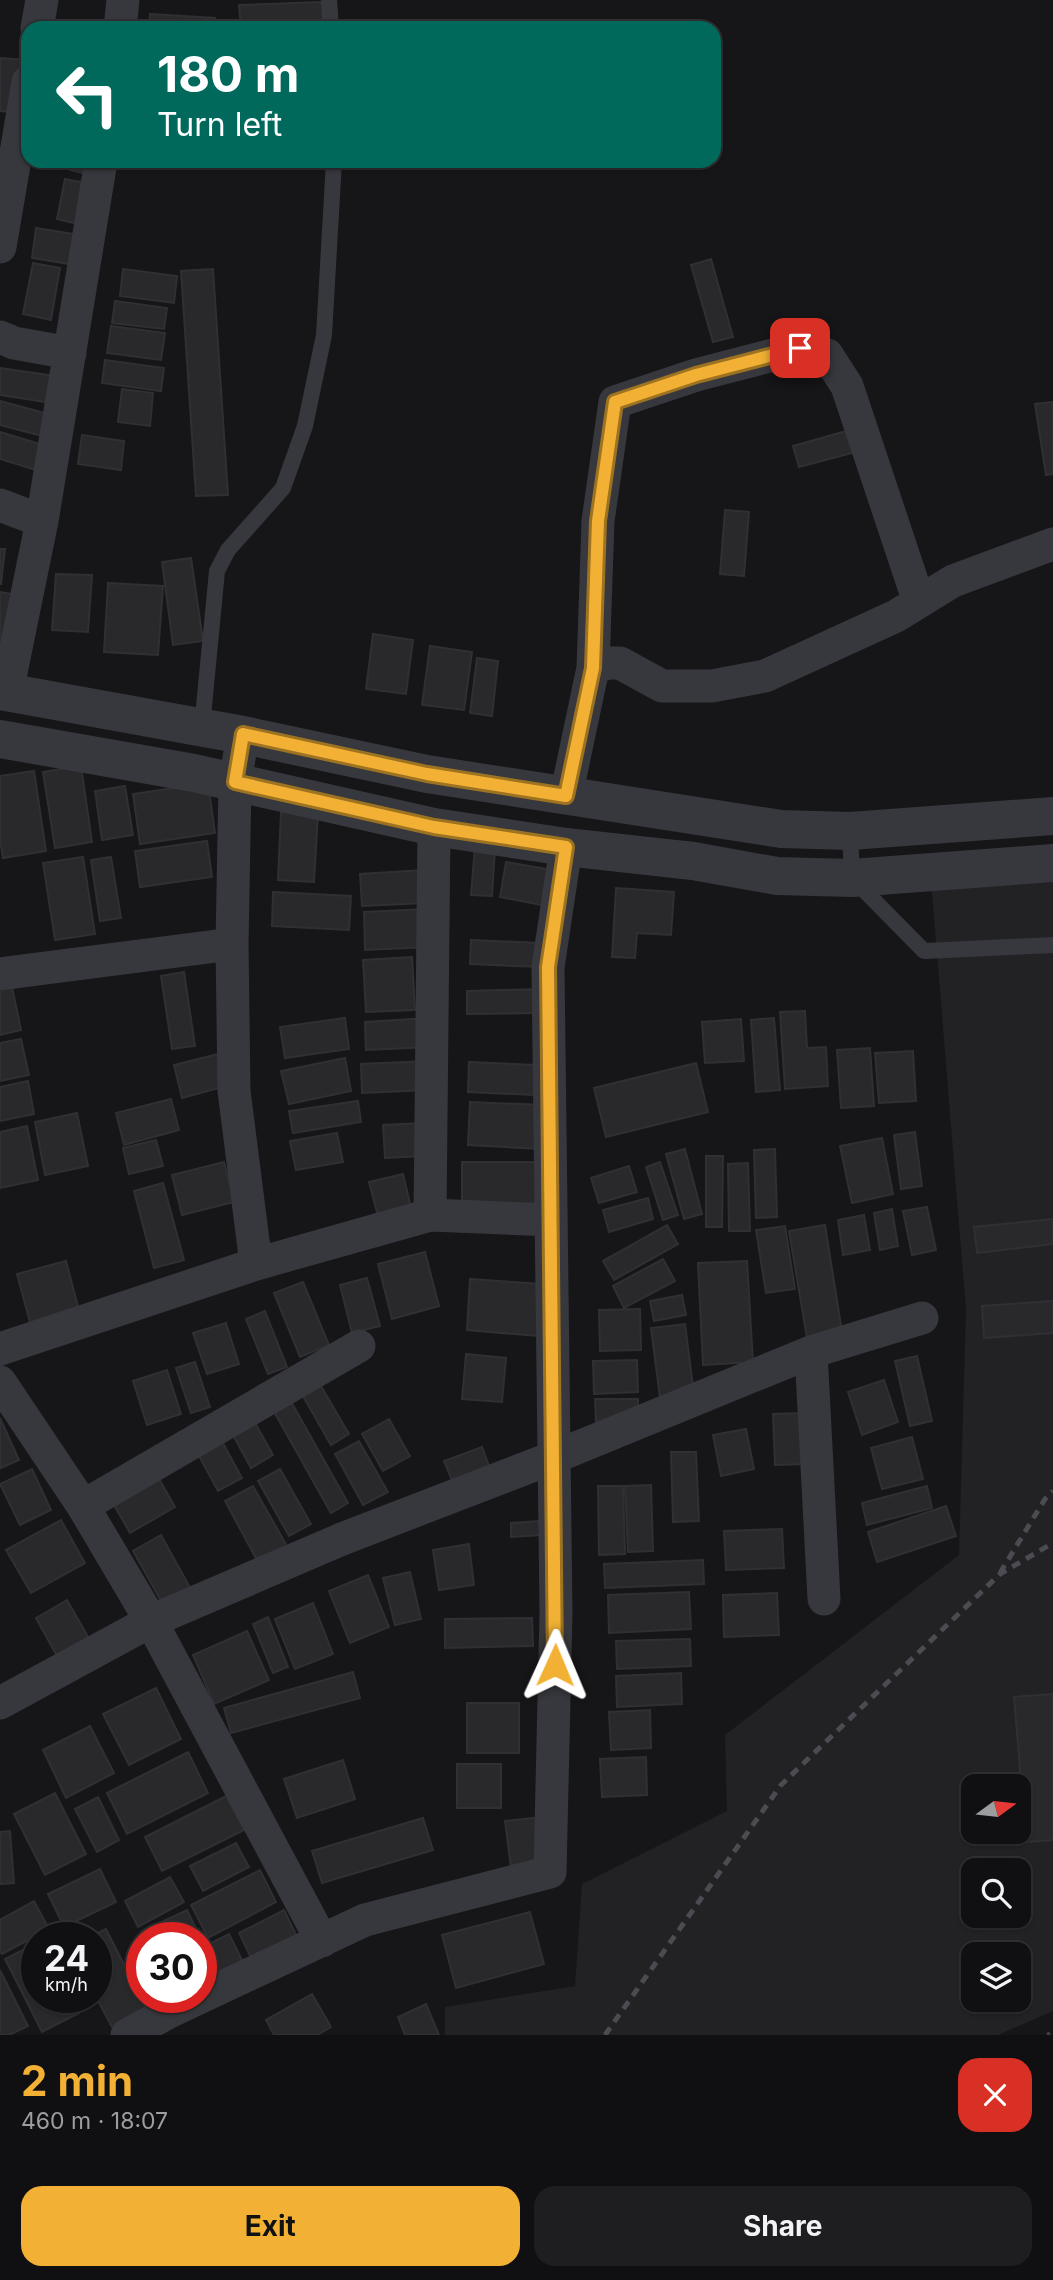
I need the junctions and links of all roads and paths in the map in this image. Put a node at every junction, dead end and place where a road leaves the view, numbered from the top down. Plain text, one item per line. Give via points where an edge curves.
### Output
1 (42, 0) edge
2 (123, 0) edge
3 (330, 0) edge
4 (38, 21) edge
5 (121, 21) edge
6 (331, 21) edge
7 (21, 123) edge
8 (100, 168) edge
9 (334, 168) edge
10 (0, 247) edge
11 (0, 337) edge
12 (70, 353) junction
13 (0, 505) edge
14 (42, 521) junction
15 (1053, 544) edge
16 (919, 602) junction
17 (593, 668) junction
18 (3, 692) edge
19 (202, 727) junction
20 (243, 734) junction
21 (0, 739) edge
22 (235, 782) junction
23 (566, 796) junction
24 (1053, 816) edge
25 (434, 827) junction
26 (850, 831) junction
27 (566, 847) junction
28 (1053, 863) edge
29 (852, 878) junction
30 (232, 944) junction
31 (1053, 945) edge
32 (0, 974) edge
33 (430, 1215) junction
34 (550, 1220) junction
35 (256, 1264) junction
36 (922, 1318) dead end
37 (359, 1346) dead end
38 (0, 1349) edge
39 (811, 1352) junction
40 (0, 1382) edge
41 (552, 1458) junction
42 (83, 1506) junction
43 (824, 1599) dead end
44 (151, 1621) junction
45 (0, 1703) edge
46 (323, 1941) junction
47 (1053, 2033) edge
48 (127, 2035) edge
49 (1047, 2035) edge

1 - 4 street
2 - 5 street
3 - 6 lane
7 - 10 street
8 - 12 street
9 - 19 lane via 324,335 305,426 283,488 229,550 217,571
11 - 12 street
12 - 14 street
13 - 14 street
14 - 18 street
15 - 16 street via 953,581
16 - 17 street via 765,676 712,686 662,685 620,663
16 - 17 street via 847,386 827,355 800,348 615,402 598,521
17 - 23 street
18 - 19 street
19 - 20 street
20 - 22 street
20 - 23 street via 427,774
21 - 22 street
22 - 25 street
22 - 30 street
23 - 26 street via 781,829
24 - 26 street
25 - 27 street
25 - 33 street
26 - 29 lane
27 - 29 street via 693,861 776,876
27 - 34 street via 548,967
28 - 29 street
29 - 31 lane via 924,951
30 - 32 street
30 - 35 street via 234,1091
33 - 34 street
33 - 35 street
34 - 41 street
35 - 38 street
36 - 39 street
37 - 42 street
39 - 41 street
39 - 43 street
40 - 42 street
41 - 44 street via 342,1539
41 - 46 street via 556,1613 550,1872 365,1920
42 - 44 street
44 - 45 street
44 - 46 street
46 - 48 street
47 - 49 path

